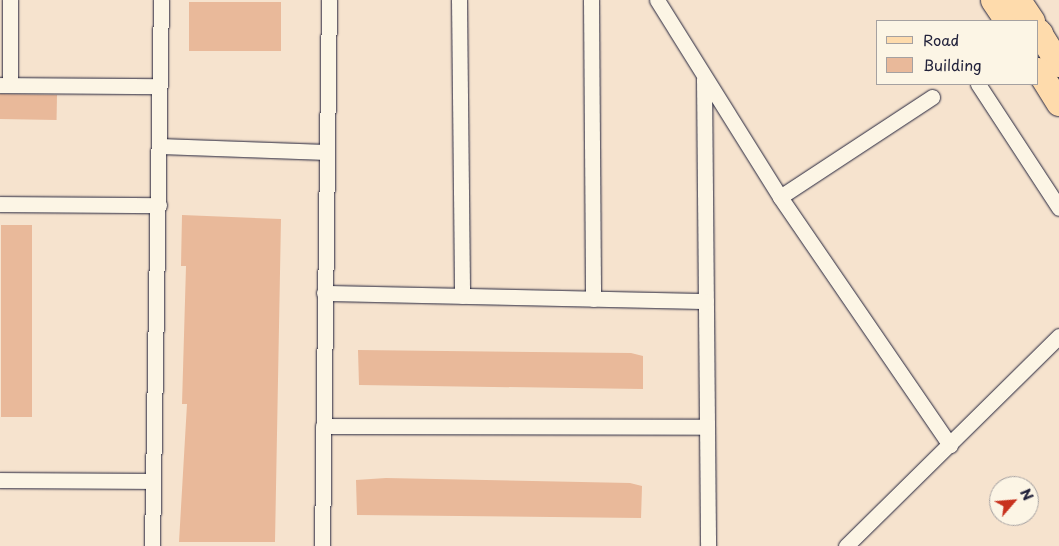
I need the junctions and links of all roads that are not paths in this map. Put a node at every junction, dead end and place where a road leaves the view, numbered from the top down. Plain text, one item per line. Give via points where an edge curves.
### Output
1 (10, 0) edge
2 (161, 0) edge
3 (329, 0) edge
4 (459, 0) edge
5 (591, 0) edge
6 (657, 0) edge
7 (993, 0) edge
8 (1018, 0) edge
9 (1006, 20) edge
10 (1031, 20) edge
11 (1039, 33) edge
12 (1059, 64) edge
13 (1039, 72) edge
14 (704, 79) junction
15 (5, 85) edge
16 (979, 85) edge
17 (159, 86) junction
18 (932, 97) dead end
19 (1059, 103) edge
20 (160, 146) junction
21 (326, 152) junction
22 (780, 197) junction
23 (0, 204) edge
24 (159, 205) junction
25 (1059, 208) edge
26 (324, 293) junction
27 (462, 296) junction
28 (593, 299) junction
29 (706, 301) junction
30 (1059, 336) edge
31 (323, 426) junction
32 (707, 427) junction
33 (950, 445) junction
34 (0, 480) edge
35 (153, 481) junction
36 (152, 546) edge
37 (322, 546) edge
38 (708, 546) edge
39 (846, 546) edge

1 - 15 street
2 - 17 street
3 - 21 street
4 - 27 street
5 - 28 street
6 - 14 street
7 - 9 main road
8 - 10 main road
11 - 12 main road
13 - 19 main road
14 - 22 street
14 - 29 street
15 - 17 street
16 - 25 street
17 - 20 street
18 - 22 street
20 - 21 street
20 - 24 street
21 - 26 street
22 - 33 street
23 - 24 street
24 - 35 street
26 - 27 street
26 - 31 street
27 - 28 street
28 - 29 street
29 - 32 street
30 - 33 street
31 - 32 street
31 - 37 street
32 - 38 street
33 - 39 street
34 - 35 street
35 - 36 street

